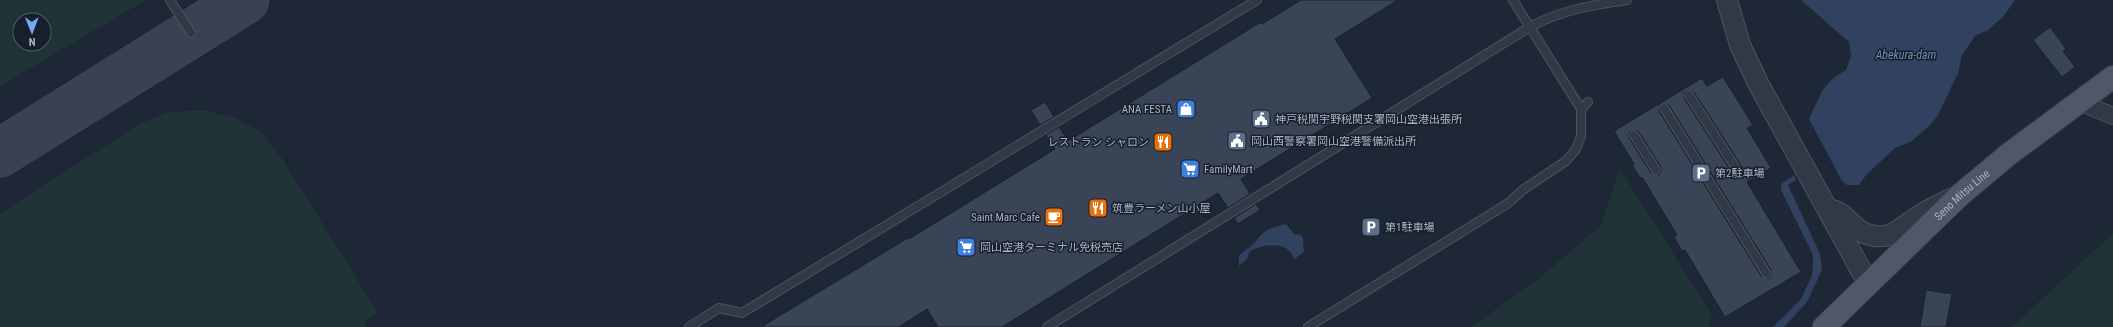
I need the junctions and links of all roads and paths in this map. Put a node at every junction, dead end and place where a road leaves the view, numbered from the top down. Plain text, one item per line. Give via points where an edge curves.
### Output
1 (170, 0) edge
2 (1257, 0) edge
3 (1513, 0) edge
4 (1626, 0) edge
5 (1728, 0) edge
6 (1530, 27) junction
7 (191, 33) dead end
8 (2113, 77) edge
9 (1689, 95) dead end
10 (1588, 102) dead end
11 (2079, 102) junction
12 (1664, 108) dead end
13 (1581, 109) junction
14 (2113, 116) edge
15 (1634, 135) dead end
16 (1656, 170) dead end
17 (1739, 173) dead end
18 (1960, 195) junction
19 (1828, 209) junction
20 (1766, 273) dead end
21 (1868, 283) junction
22 (689, 327) edge
23 (1047, 327) edge
24 (1308, 327) edge
25 (1824, 327) edge

1 - 7 lane
2 - 22 lane via 742,313 720,308
3 - 6 lane
4 - 6 lane via 1574,9
5 - 19 street via 1740,45 1759,85
6 - 13 lane
6 - 23 lane
8 - 11 main road, Seno Mitsu Line
9 - 17 lane
10 - 13 lane
11 - 14 street
11 - 18 main road, Seno Mitsu Line via 2009,154
12 - 20 lane
13 - 24 lane via 1581,136 1576,149 1566,161 1524,189 1507,204
15 - 16 lane
18 - 19 street via 1921,214 1901,230 1876,237 1862,232 1839,211
18 - 21 main road, Seno Mitsu Line
19 - 21 street
21 - 25 main road, Seno Mitsu Line

